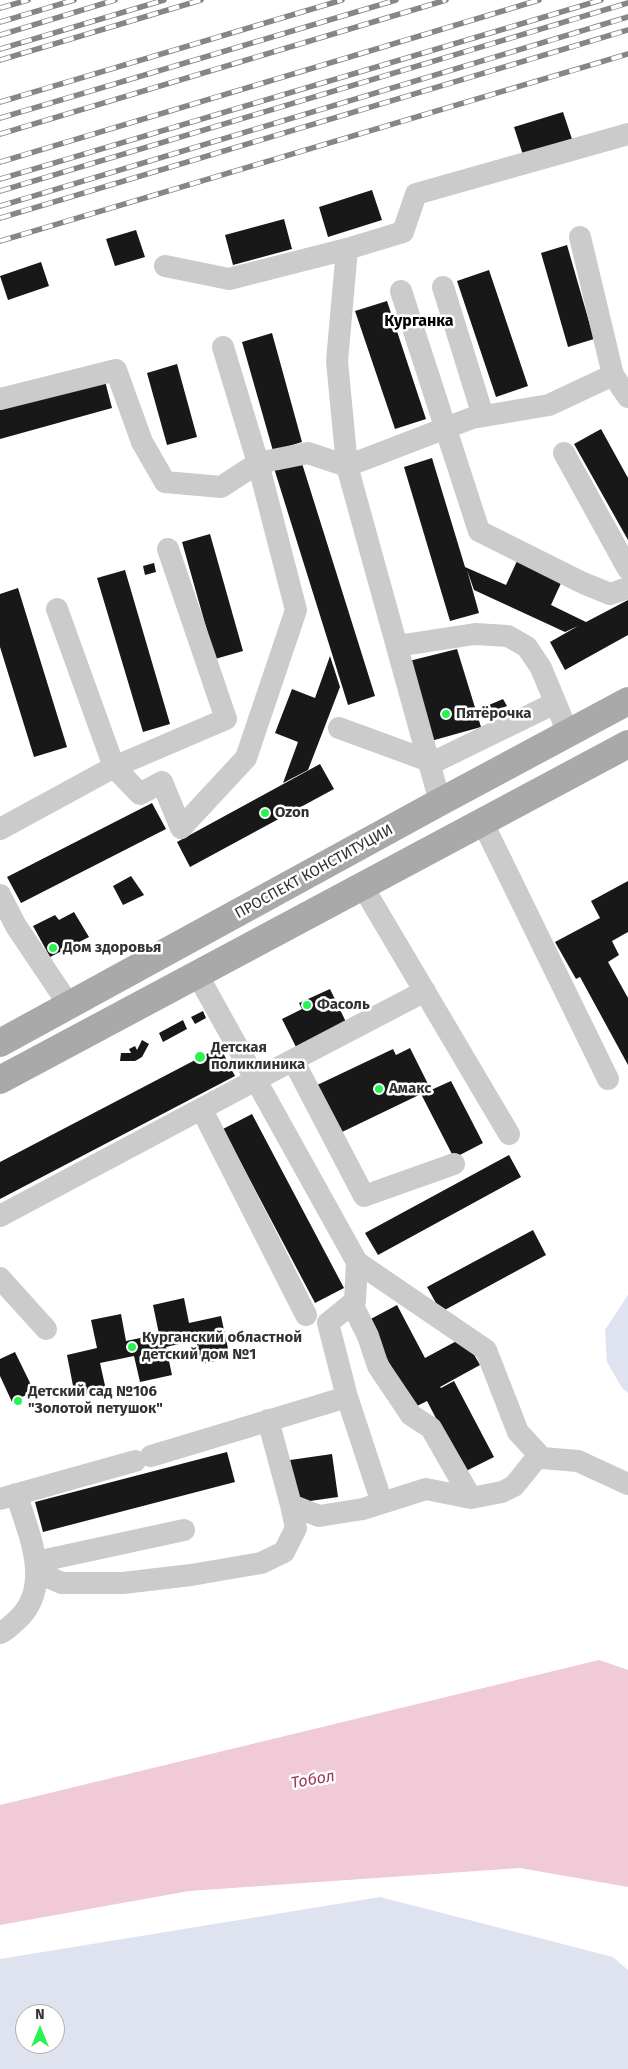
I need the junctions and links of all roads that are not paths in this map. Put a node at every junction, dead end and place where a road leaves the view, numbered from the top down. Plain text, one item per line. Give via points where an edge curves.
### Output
1 (628, 134) edge
2 (580, 237) dead end
3 (346, 249) junction
4 (165, 266) dead end
5 (443, 287) dead end
6 (402, 291) dead end
7 (223, 346) dead end
8 (613, 376) junction
9 (628, 397) edge
10 (0, 399) edge
11 (483, 416) junction
12 (446, 427) junction
13 (564, 454) dead end
14 (258, 463) junction
15 (347, 466) junction
16 (168, 549) dead end
17 (628, 569) edge
18 (628, 588) edge
19 (56, 608) dead end
20 (397, 646) junction
21 (628, 701) edge
22 (555, 703) junction
23 (339, 728) dead end
24 (568, 733) junction
25 (628, 744) edge
26 (429, 763) junction
27 (114, 768) junction
28 (440, 802) junction
29 (483, 823) junction
30 (0, 829) edge
31 (459, 836) junction
32 (363, 887) junction
33 (0, 895) edge
34 (208, 930) junction
35 (225, 960) junction
36 (197, 974) junction
37 (425, 991) junction
38 (69, 1006) junction
39 (0, 1043) edge
40 (293, 1060) junction
41 (608, 1079) dead end
42 (0, 1080) edge
43 (256, 1081) junction
44 (202, 1110) junction
45 (509, 1134) dead end
46 (454, 1164) dead end
47 (0, 1216) edge
48 (357, 1262) junction
49 (0, 1278) edge
50 (352, 1304) junction
51 (306, 1315) dead end
52 (46, 1329) dead end
53 (347, 1398) junction
54 (268, 1420) junction
55 (539, 1455) junction
56 (628, 1484) edge
57 (8, 1497) edge
58 (471, 1498) junction
59 (382, 1503) junction
60 (291, 1505) junction
61 (184, 1530) dead end
62 (36, 1567) junction
63 (0, 1633) edge

1 - 3 lane via 416,194 403,232
2 - 8 lane
3 - 4 lane via 229,279
3 - 15 lane via 337,361
5 - 11 lane
6 - 12 lane
7 - 14 lane
8 - 9 lane
8 - 11 lane via 550,405
10 - 14 lane via 116,370 142,442 164,482 220,487
11 - 12 lane
12 - 15 lane
12 - 18 lane via 479,531 583,584 610,594
13 - 17 lane
14 - 15 lane via 308,453
14 - 27 lane via 296,610 246,758 181,828 162,782 140,794
15 - 20 lane
16 - 27 lane via 226,719
19 - 27 lane
20 - 22 lane via 475,634 508,636 527,647
20 - 26 lane
21 - 24 main road, ПРОСПЕКТ КОНСТИТУЦИИ
22 - 24 lane
22 - 26 lane
23 - 26 lane
24 - 28 main road, ПРОСПЕКТ КОНСТИТУЦИИ
25 - 29 main road
26 - 28 lane
27 - 30 lane
28 - 31 main road
28 - 34 main road, ПРОСПЕКТ КОНСТИТУЦИИ
29 - 31 main road
29 - 41 lane
31 - 32 main road
32 - 35 main road
32 - 37 lane
33 - 38 lane via 16,926
34 - 35 main road
34 - 38 main road, ПРОСПЕКТ КОНСТИТУЦИИ
35 - 36 main road
36 - 42 main road
36 - 43 lane
37 - 40 lane
37 - 45 lane
38 - 39 main road, ПРОСПЕКТ КОНСТИТУЦИИ
40 - 43 lane
40 - 46 lane via 364,1196
43 - 44 lane
43 - 48 lane
44 - 47 lane
44 - 51 lane
48 - 50 lane via 355,1301
48 - 55 lane via 486,1350 518,1432
49 - 52 lane
50 - 53 lane via 328,1323
50 - 58 lane via 378,1366 411,1415 431,1428
53 - 54 lane
53 - 59 lane
54 - 57 lane
54 - 60 lane
55 - 56 lane via 542,1458 578,1461
55 - 58 lane via 514,1486 502,1492
57 - 62 lane via 35,1551
58 - 59 lane via 426,1489
59 - 60 lane via 319,1516
60 - 62 lane via 296,1528 284,1552 261,1563 123,1583 62,1583
61 - 62 lane
62 - 63 lane via 37,1582 26,1612

